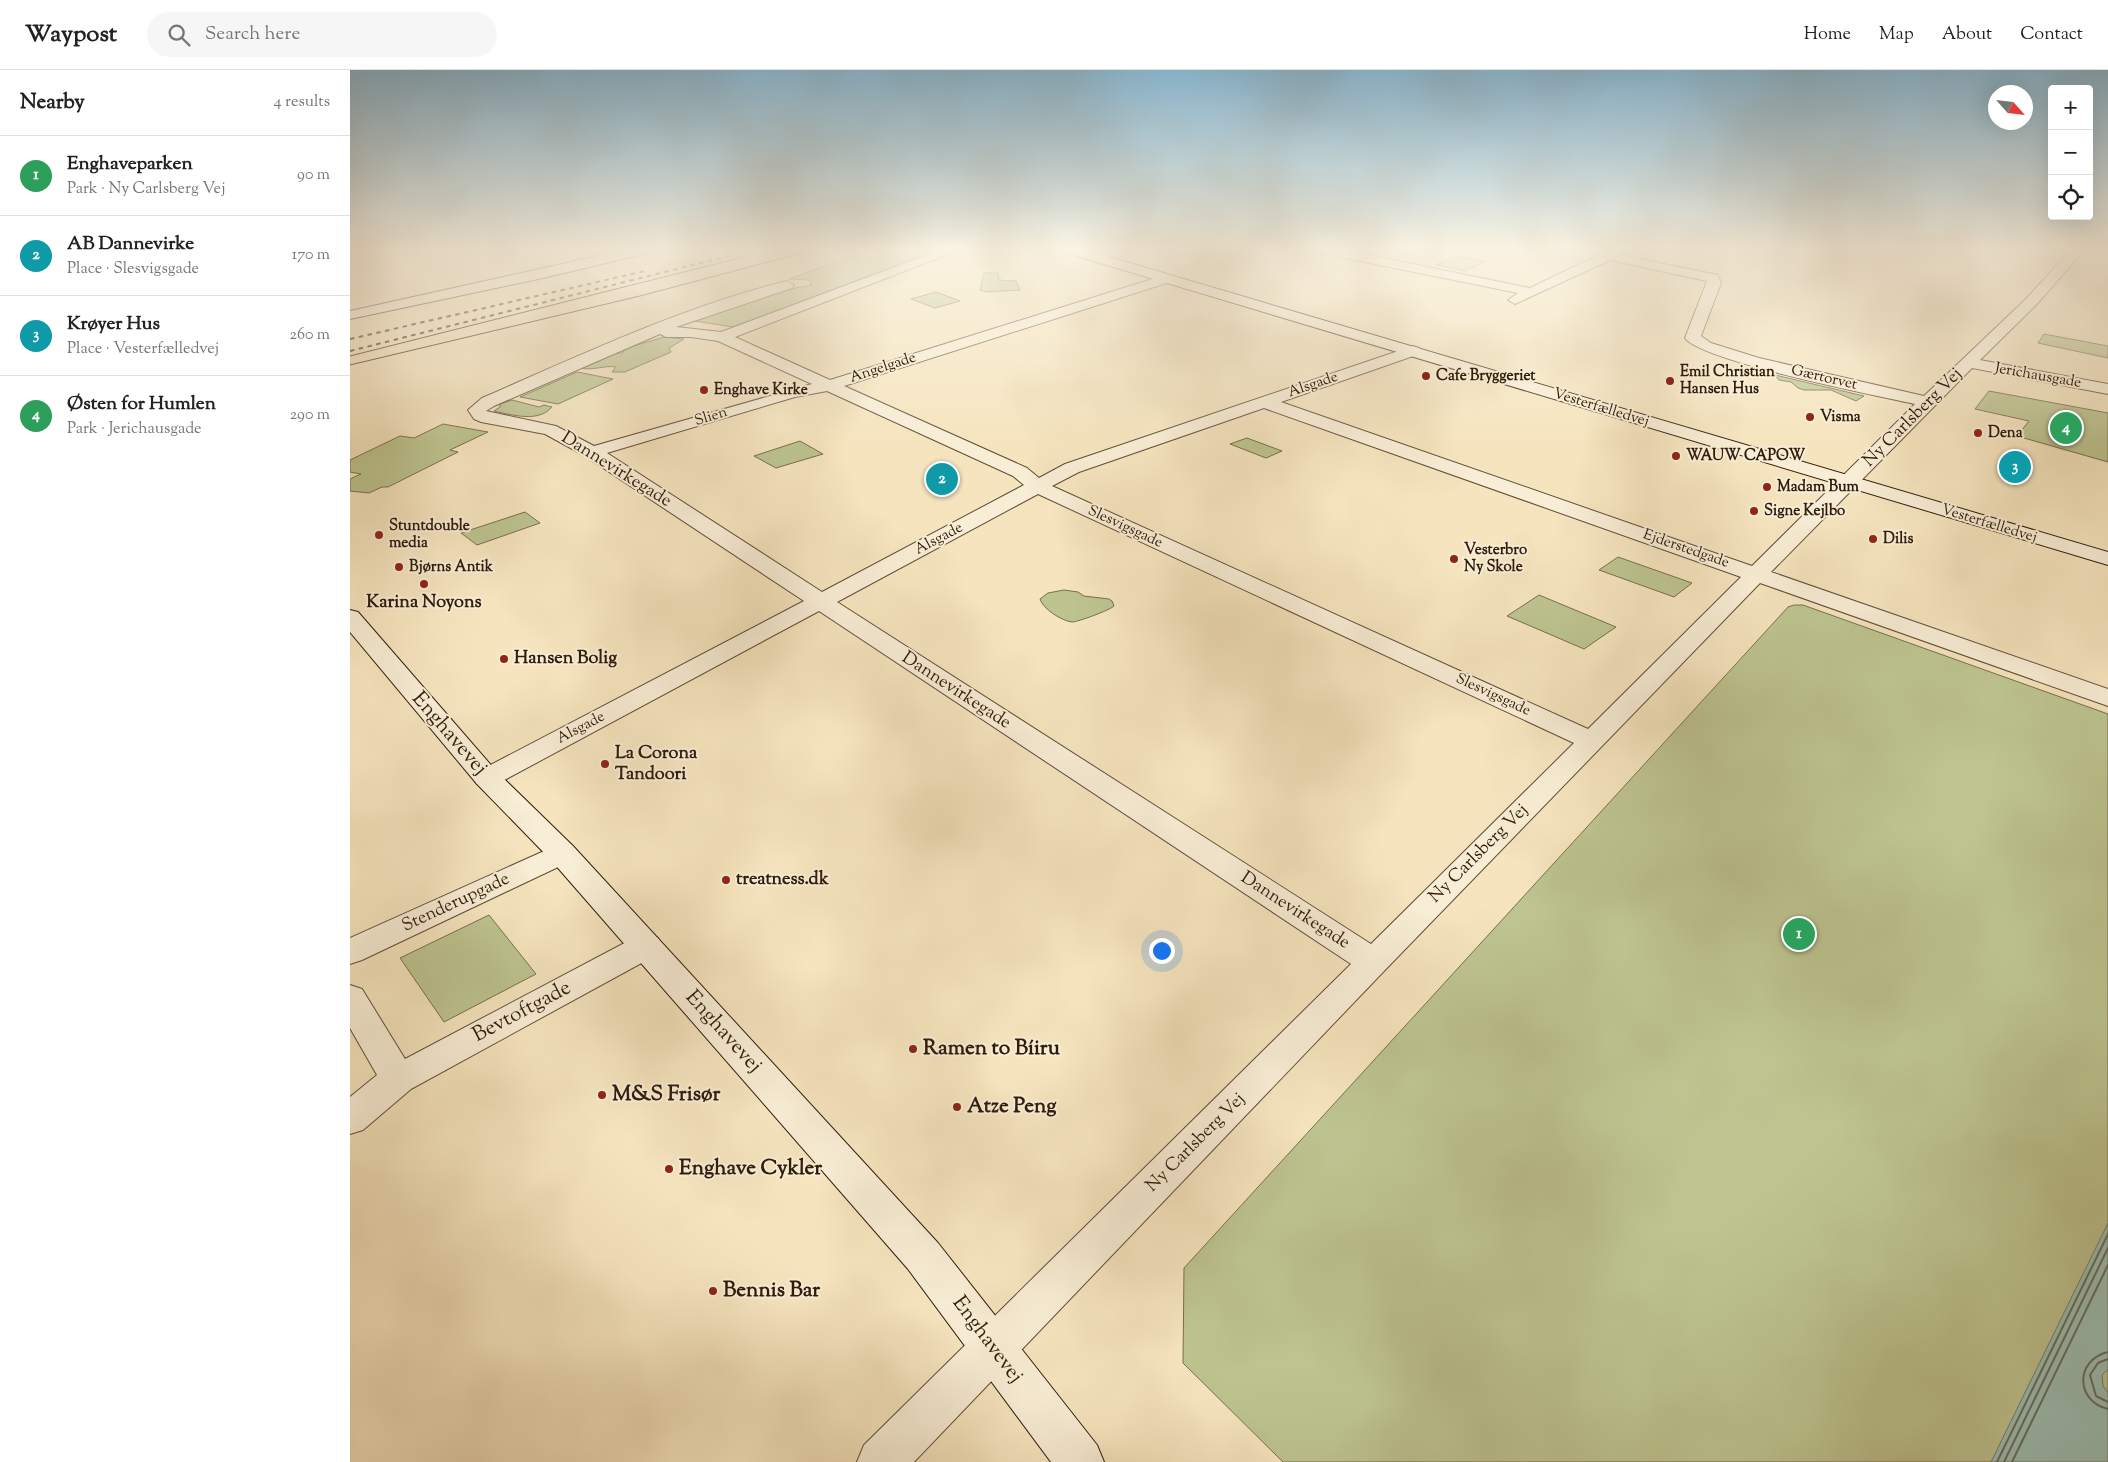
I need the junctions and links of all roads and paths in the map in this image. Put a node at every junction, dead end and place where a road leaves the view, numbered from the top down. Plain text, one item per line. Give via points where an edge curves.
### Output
1 (393, 313) edge
2 (706, 313) edge
3 (786, 313) edge
4 (1058, 313) edge
5 (1282, 313) edge
6 (1703, 313) edge
7 (2020, 313) edge
8 (350, 324) edge
9 (655, 332) junction
10 (722, 337) junction
11 (1413, 351) junction
12 (1969, 363) junction
13 (830, 385) junction
14 (2108, 389) edge
15 (1264, 402) junction
16 (1928, 402) junction
17 (592, 452) junction
18 (1850, 482) junction
19 (1038, 486) junction
20 (2108, 559) edge
21 (1758, 574) junction
22 (820, 603) junction
23 (350, 617) edge
24 (2108, 698) edge
25 (1592, 741) junction
26 (487, 778) junction
27 (562, 853) junction
28 (646, 946) junction
29 (350, 952) edge
30 (1372, 962) junction
31 (350, 998) edge
32 (398, 1079) junction
33 (350, 1119) edge
34 (992, 1348) junction
35 (881, 1462) edge
36 (1080, 1462) edge

1 - 8 street
2 - 9 street
3 - 10 street
4 - 13 street, Angelgade
5 - 11 street, Vesterfælledvej
6 - 16 street, Gærtorvet via 1693,338 1706,346 1755,362
7 - 12 street, Ny Carlsberg Vej
9 - 10 street, Slesvigsgade via 691,332
9 - 17 street, Dannevirkegade via 604,351 479,406 477,410 487,418 550,430
10 - 13 street, Slesvigsgade
11 - 15 street, Alsgade
11 - 18 street, Vesterfælledvej
12 - 14 street, Jerichausgade
12 - 16 street, Ny Carlsberg Vej
13 - 17 street, Slien via 792,393
13 - 19 street, Slesvigsgade via 1020,472
15 - 19 street, Alsgade via 1072,468
15 - 21 street, Ejderstedgade
16 - 18 street, Ny Carlsberg Vej
17 - 22 street, Dannevirkegade
18 - 20 street, Vesterfælledvej
18 - 21 street, Ny Carlsberg Vej
19 - 22 street, Alsgade
19 - 25 street, Slesvigsgade
21 - 24 street, Ejderstedgade
21 - 25 street, Ny Carlsberg Vej
22 - 26 street, Alsgade
22 - 30 street, Dannevirkegade
23 - 26 street, Enghavevej
25 - 30 street, Ny Carlsberg Vej
26 - 27 street, Enghavevej
27 - 28 street, Enghavevej
27 - 29 street, Stenderupgade
28 - 32 street, Bevtoftgade
28 - 34 street, Enghavevej via 923,1256
30 - 34 street, Ny Carlsberg Vej
31 - 32 street
32 - 33 street, Bevtoftgade
34 - 35 street, Ny Carlsberg Vej
34 - 36 street, Enghavevej

